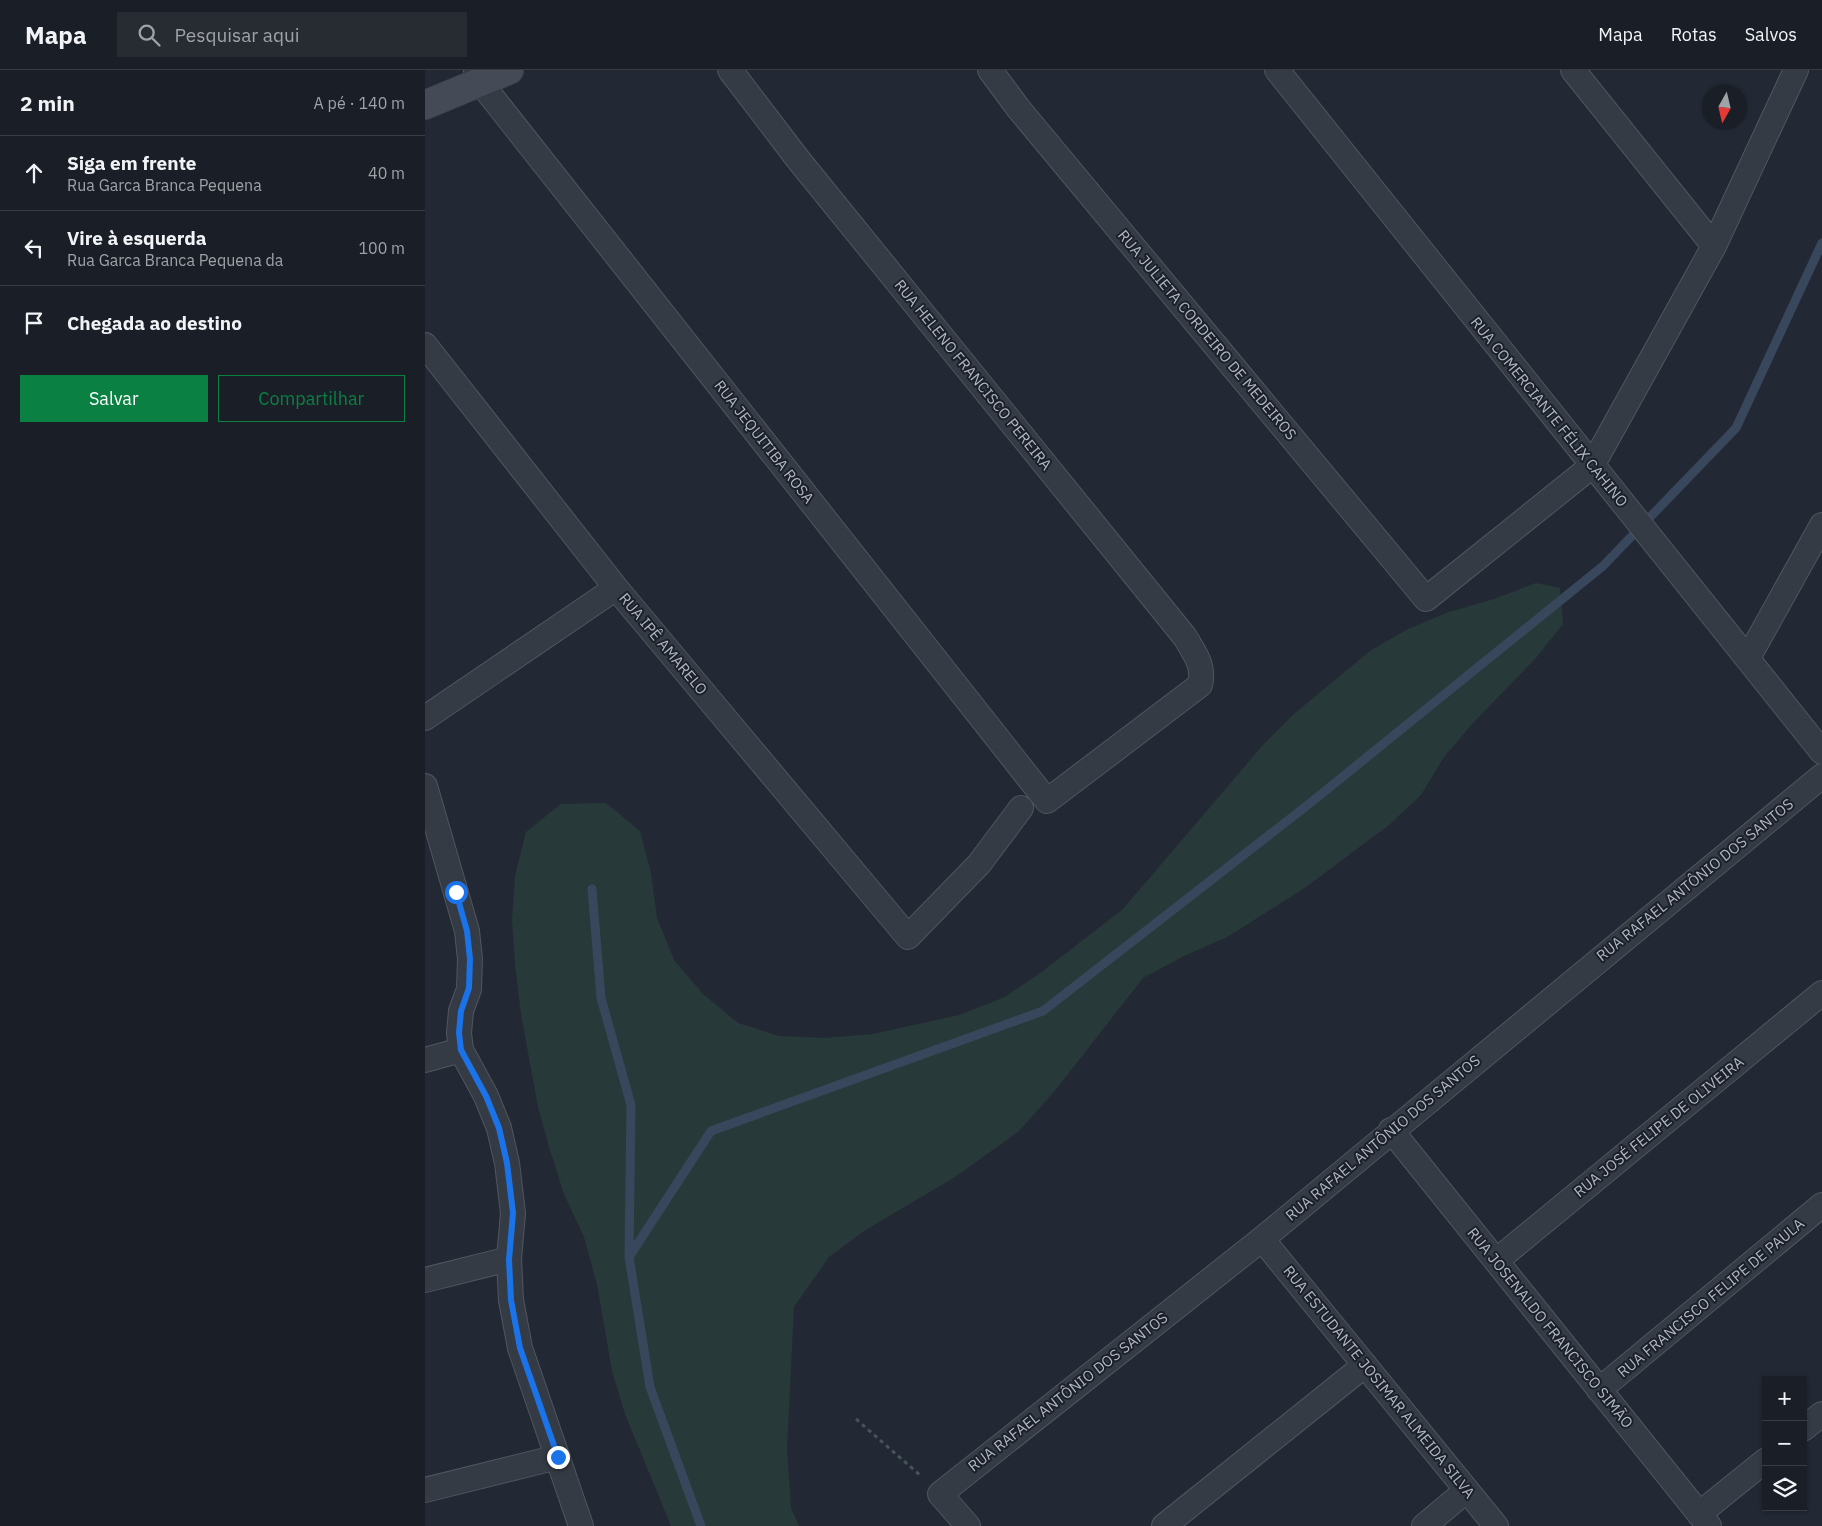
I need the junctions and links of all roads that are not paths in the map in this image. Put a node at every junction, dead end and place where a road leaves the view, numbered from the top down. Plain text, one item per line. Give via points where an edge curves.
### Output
1 (509, 70) edge
2 (729, 70) edge
3 (990, 70) edge
4 (1277, 70) edge
5 (1573, 70) edge
6 (1796, 70) edge
7 (478, 76) edge
8 (425, 105) edge
9 (1714, 246) junction
10 (425, 345) edge
11 (1591, 466) junction
12 (1822, 525) edge
13 (616, 588) junction
14 (1748, 658) junction
15 (425, 718) edge
16 (1822, 752) edge
17 (1822, 776) edge
18 (425, 786) edge
19 (1047, 801) joint
20 (1021, 808) dead end
21 (433, 843) edge
22 (1822, 993) edge
23 (461, 1050) junction
24 (425, 1060) edge
25 (1391, 1130) junction
26 (1822, 1205) edge
27 (1263, 1238) junction
28 (509, 1260) junction
29 (1496, 1261) junction
30 (425, 1280) edge
31 (1365, 1365) junction
32 (1599, 1390) junction
33 (1822, 1414) edge
34 (1807, 1427) edge
35 (558, 1457) junction
36 (1762, 1464) edge
37 (425, 1490) edge
38 (1467, 1490) junction
39 (1704, 1520) edge
40 (581, 1526) edge
41 (968, 1526) edge
42 (1164, 1526) edge
43 (1424, 1526) edge
44 (1496, 1526) edge

1 - 7 street
2 - 19 street, RUA HELENO FRANCISCO PEREIRA via 1185,637 1201,664 1200,685
3 - 11 street, RUA JULIETA CORDEIRO DE MEDEIROS via 1018,108 1426,599
4 - 11 street, RUA COMERCIANTE FÉLIX CAHINO
5 - 9 street
6 - 9 street
7 - 8 street
7 - 19 street, RUA JEQUITIBA ROSA
9 - 11 street
10 - 13 street, RUA IPÊ AMARELO
11 - 14 street, RUA COMERCIANTE FÉLIX CAHINO
12 - 14 street
13 - 15 street
13 - 20 street, RUA IPÊ AMARELO via 908,937 979,864
14 - 16 street, RUA COMERCIANTE FÉLIX CAHINO
17 - 25 street, RUA RAFAEL ANTÔNIO DOS SANTOS
18 - 21 street
21 - 23 street via 467,931 469,988 461,1011
22 - 29 street, RUA JOSÉ FELIPE DE OLIVEIRA
23 - 24 street
23 - 28 street via 486,1096 499,1128 507,1163 513,1213
25 - 27 street, RUA RAFAEL ANTÔNIO DOS SANTOS
25 - 29 street, RUA JOSENALDO FRANCISCO SIMÃO
26 - 32 street, RUA FRANCISCO FELIPE DE PAULA
27 - 31 street, RUA ESTUDANTE JOSIMAR ALMEIDA SILVA
27 - 41 street, RUA RAFAEL ANTÔNIO DOS SANTOS via 939,1494
28 - 30 street
28 - 35 street via 511,1300 520,1348
29 - 32 street, RUA JOSENALDO FRANCISCO SIMÃO
31 - 38 street, RUA ESTUDANTE JOSIMAR ALMEIDA SILVA
31 - 42 street
32 - 39 street, RUA JOSENALDO FRANCISCO SIMÃO
33 - 34 street
35 - 37 street
35 - 40 street
36 - 39 street
38 - 43 street
38 - 44 street, RUA ESTUDANTE JOSIMAR ALMEIDA SILVA

